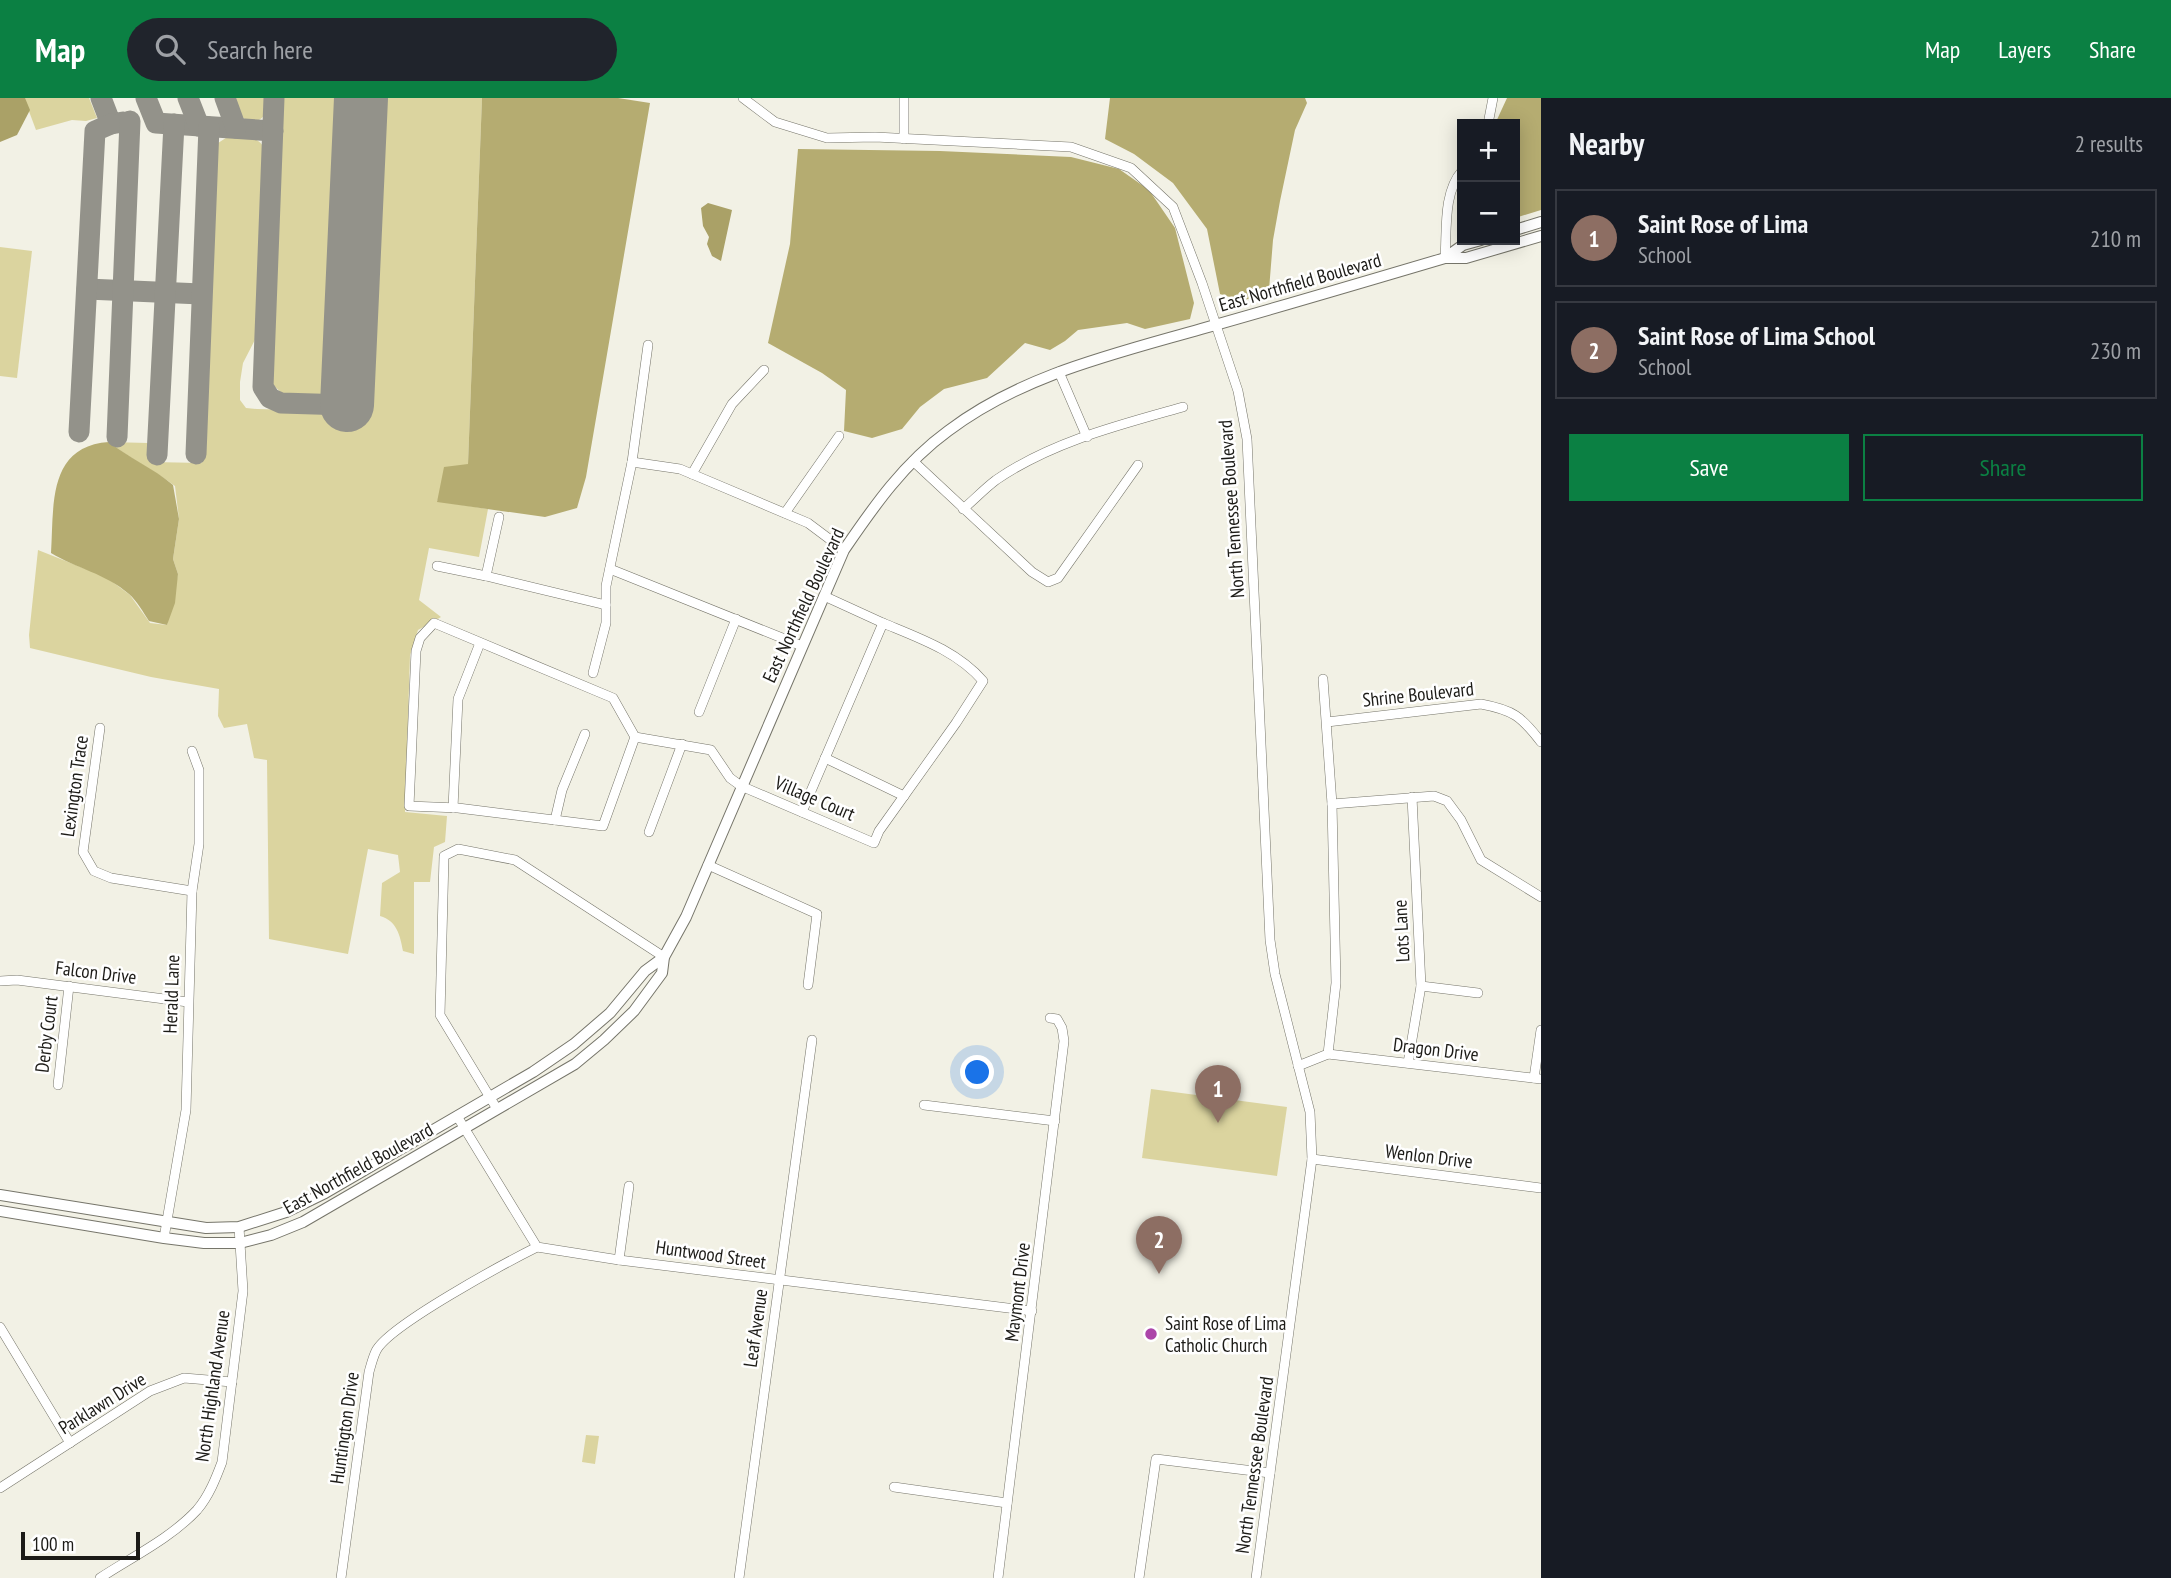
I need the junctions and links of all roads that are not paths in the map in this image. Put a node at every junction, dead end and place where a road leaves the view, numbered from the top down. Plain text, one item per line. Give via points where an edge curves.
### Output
1 (743, 98) edge
2 (904, 98) edge
3 (1493, 98) edge
4 (1489, 119) edge
5 (904, 139) junction
6 (1457, 177) edge
7 (1541, 222) edge
8 (1520, 228) edge
9 (1541, 236) edge
10 (1463, 245) edge
11 (1446, 258) junction
12 (1216, 325) junction
13 (648, 345) dead end
14 (764, 370) dead end
15 (1059, 372) junction
16 (1182, 407) dead end
17 (839, 436) dead end
18 (1087, 437) junction
19 (913, 461) junction
20 (632, 462) junction
21 (1139, 465) dead end
22 (692, 474) junction
23 (963, 509) junction
24 (785, 513) junction
25 (499, 517) dead end
26 (844, 550) junction
27 (437, 566) dead end
28 (610, 569) junction
29 (486, 576) junction
30 (824, 597) junction
31 (606, 605) junction
32 (736, 620) junction
33 (883, 623) junction
34 (480, 643) junction
35 (802, 646) junction
36 (593, 673) dead end
37 (1323, 679) dead end
38 (699, 712) dead end
39 (1327, 722) junction
40 (100, 728) dead end
41 (585, 734) dead end
42 (635, 737) junction
43 (1541, 742) edge
44 (682, 744) junction
45 (191, 751) dead end
46 (825, 758) junction
47 (741, 786) junction
48 (904, 796) junction
49 (1412, 797) junction
50 (1332, 804) junction
51 (453, 808) junction
52 (803, 812) junction
53 (555, 820) junction
54 (649, 832) dead end
55 (708, 865) junction
56 (192, 891) junction
57 (1541, 897) edge
58 (664, 957) junction
59 (0, 982) edge
60 (808, 985) dead end
61 (69, 986) junction
62 (1420, 986) junction
63 (1478, 993) dead end
64 (188, 1002) junction
65 (1050, 1018) dead end
66 (1541, 1030) edge
67 (812, 1040) dead end
68 (1328, 1054) junction
69 (1409, 1063) junction
70 (1298, 1066) junction
71 (1538, 1078) edge
72 (58, 1085) dead end
73 (489, 1097) junction
74 (925, 1105) dead end
75 (497, 1109) junction
76 (457, 1116) junction
77 (1055, 1121) junction
78 (464, 1129) junction
79 (1312, 1159) junction
80 (629, 1186) dead end
81 (1541, 1188) edge
82 (0, 1195) edge
83 (0, 1211) edge
84 (167, 1223) junction
85 (239, 1227) junction
86 (164, 1238) junction
87 (240, 1242) junction
88 (537, 1247) junction
89 (619, 1260) junction
90 (779, 1280) junction
91 (1032, 1311) junction
92 (0, 1327) edge
93 (232, 1382) junction
94 (70, 1443) junction
95 (1270, 1473) junction
96 (894, 1487) dead end
97 (0, 1488) edge
98 (1007, 1503) junction
99 (100, 1578) edge
100 (341, 1578) edge
101 (739, 1578) edge
102 (998, 1578) edge
103 (1139, 1578) edge
104 (1256, 1578) edge

1 - 5 street, North Tennessee Boulevard via 775,122 827,138
2 - 5 street
3 - 4 street
5 - 12 street, North Tennessee Boulevard via 1071,147 1130,168 1173,207
6 - 11 street via 1448,208
7 - 8 main road
9 - 11 main road, East Northfield Boulevard via 1466,258
10 - 11 main road, East Northfield Boulevard
11 - 12 main road, East Northfield Boulevard
12 - 15 main road, East Northfield Boulevard
12 - 70 street, North Tennessee Boulevard via 1238,391 1247,439 1270,940
13 - 20 street
14 - 22 street via 732,404
15 - 18 street
15 - 19 main road, East Northfield Boulevard via 994,400 947,431
16 - 18 street
17 - 24 street
18 - 23 street via 1035,457 995,481
19 - 23 street
19 - 26 main road, East Northfield Boulevard via 877,501
20 - 22 street
20 - 28 street
21 - 23 street via 1058,578 1048,582
22 - 24 street
24 - 26 street via 808,523
25 - 29 street
26 - 30 main road, East Northfield Boulevard
27 - 29 street
28 - 31 street
28 - 32 street
29 - 31 street
30 - 33 street
30 - 35 main road, East Northfield Boulevard
31 - 36 street
32 - 35 street
32 - 38 street
33 - 46 street
33 - 48 street via 944,649 983,681
34 - 42 street via 613,698
34 - 51 street via 458,699
34 - 51 street via 435,623 420,638 416,651 409,806
35 - 47 main road, East Northfield Boulevard
37 - 39 street
39 - 43 street, Shrine Boulevard via 1480,704 1502,708 1523,720
39 - 50 street
40 - 56 street, Lexington Trace via 83,852 94,871 111,878
41 - 53 street
42 - 44 street
42 - 53 street via 603,826
44 - 47 street via 711,750
44 - 54 street
45 - 56 street, Herald Lane via 199,770 199,844
46 - 48 street
46 - 52 street
47 - 52 street, Village Court
47 - 55 main road, East Northfield Boulevard
48 - 52 street, Village Court via 874,843
49 - 50 street
49 - 57 street via 1447,801 1481,860
49 - 62 street, Lots Lane
50 - 68 street via 1336,983
51 - 53 street
55 - 58 main road, East Northfield Boulevard
55 - 60 street via 817,914
56 - 64 street, Herald Lane
58 - 73 main road, East Northfield Boulevard via 574,1044
58 - 73 street via 515,860 458,849 444,856 440,1015
58 - 75 main road, East Northfield Boulevard via 662,973 634,1011 604,1040 575,1064
59 - 61 street, Falcon Drive
61 - 64 street, Falcon Drive
61 - 72 street, Derby Court
62 - 63 street
62 - 69 street, Lots Lane
64 - 84 street, Herald Lane via 186,1110
65 - 77 street, Maymont Drive via 1058,1019 1064,1041
66 - 71 street
67 - 90 street, Leaf Avenue
68 - 69 street, Dragon Drive
68 - 70 street
69 - 71 street, Dragon Drive
70 - 79 street, North Tennessee Boulevard via 1310,1112
73 - 75 street
73 - 76 main road, East Northfield Boulevard
74 - 77 street
75 - 78 main road, East Northfield Boulevard
76 - 78 street
76 - 85 main road, East Northfield Boulevard via 325,1193
77 - 91 street, Maymont Drive
78 - 87 main road, East Northfield Boulevard via 303,1222
78 - 88 street
79 - 81 street, Wenlon Drive
79 - 95 street, North Tennessee Boulevard
80 - 89 street
82 - 84 main road, East Northfield Boulevard
83 - 86 main road, East Northfield Boulevard
84 - 85 main road, East Northfield Boulevard
84 - 86 street, Herald Lane
85 - 87 street, North Highland Avenue
86 - 87 main road, East Northfield Boulevard
87 - 93 street, North Highland Avenue via 243,1291
88 - 89 street, Huntwood Street
88 - 100 street, Huntington Drive via 392,1332 376,1350 367,1384
89 - 90 street, Huntwood Street
90 - 91 street, Huntwood Street
90 - 101 street, Leaf Avenue
91 - 98 street, Maymont Drive
92 - 94 street
93 - 94 street, Parklawn Drive via 184,1378 169,1382
93 - 99 street, North Highland Avenue via 222,1462 199,1508 179,1527
94 - 97 street, Parklawn Drive
95 - 103 street via 1156,1459
95 - 104 street, North Tennessee Boulevard
96 - 98 street
98 - 102 street, Maymont Drive

